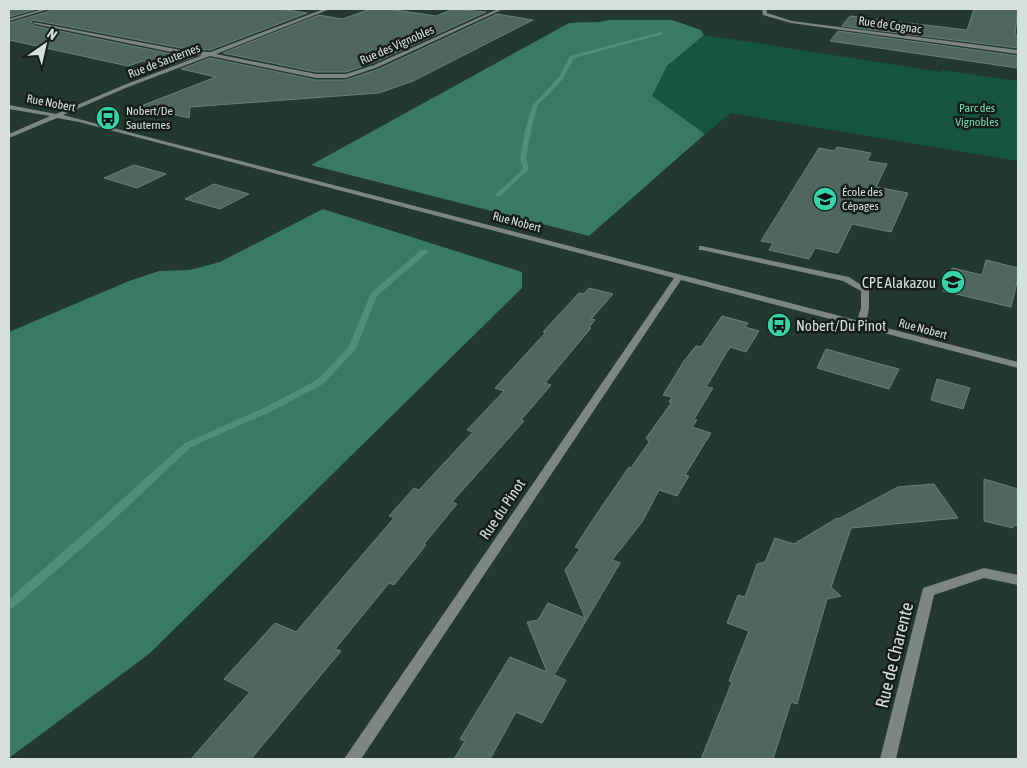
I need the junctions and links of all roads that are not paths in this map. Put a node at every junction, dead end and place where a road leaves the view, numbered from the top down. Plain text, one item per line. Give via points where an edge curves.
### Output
1 (47, 9) edge
2 (328, 9) edge
3 (501, 9) edge
4 (764, 9) edge
5 (9, 20) edge
6 (35, 23) dead end
7 (1018, 52) edge
8 (208, 54) junction
9 (9, 107) edge
10 (57, 115) junction
11 (9, 136) edge
12 (702, 248) dead end
13 (679, 276) junction
14 (860, 324) junction
15 (1018, 365) edge
16 (1018, 580) edge
17 (352, 759) edge
18 (888, 759) edge

1 - 5 street
2 - 8 street, Rue de Sauternes
3 - 8 street, Rue des Vignobles via 376,66 346,76 316,76
4 - 7 street, Rue de Cognac via 770,17 791,22
6 - 8 street, Rue des Vignobles
8 - 10 street, Rue de Sauternes
9 - 10 street, Rue Nobert
10 - 11 street, Rue de Sauternes
10 - 13 street, Rue Nobert
12 - 14 street via 846,279 865,290 865,308
13 - 14 street, Rue Nobert
13 - 17 street, Rue du Pinot
14 - 15 street, Rue Nobert
16 - 18 street, Rue de Charente via 984,573 928,592

